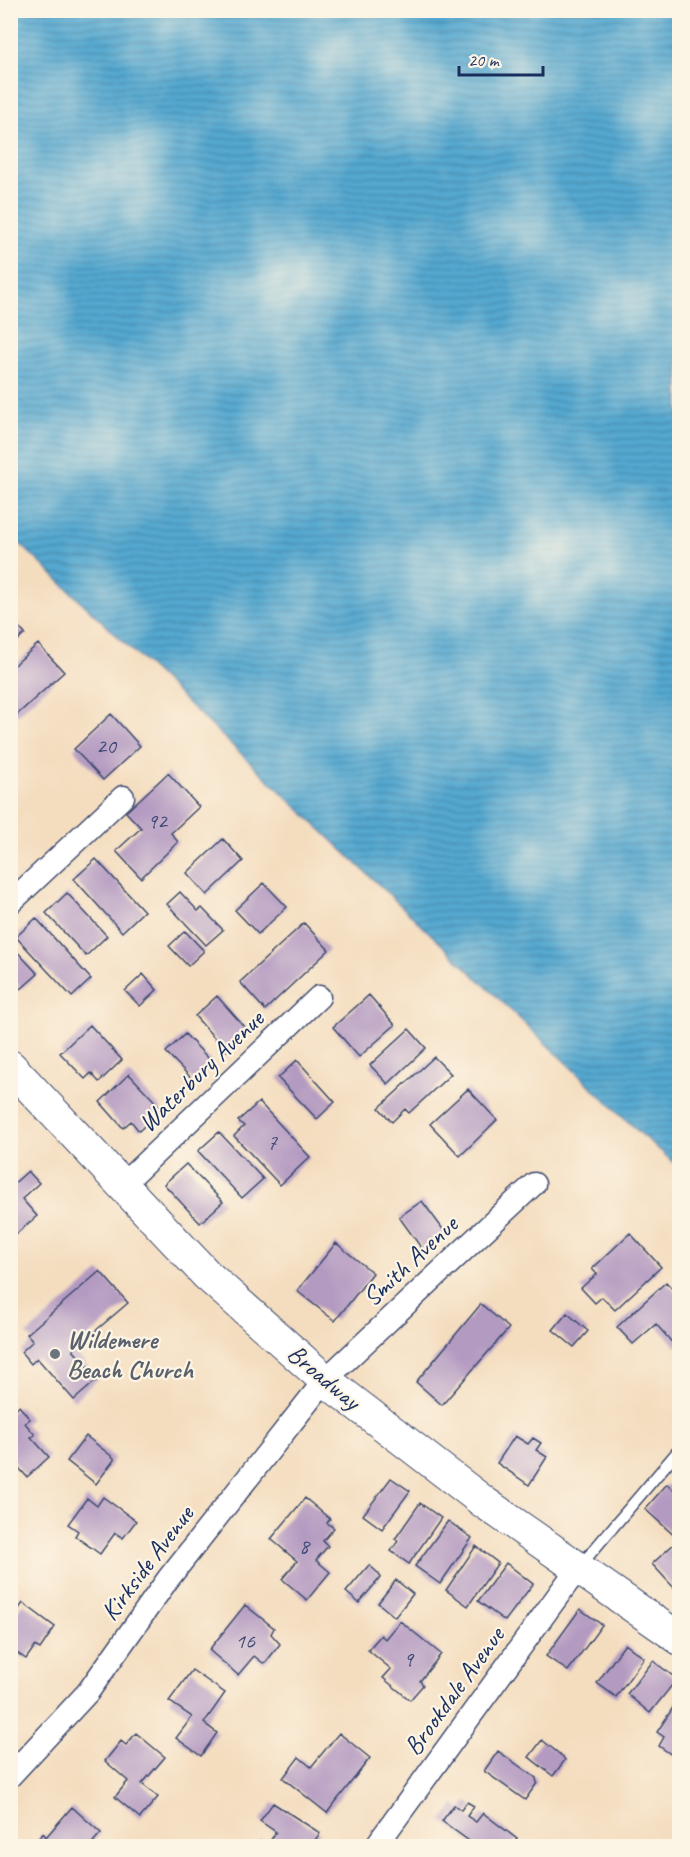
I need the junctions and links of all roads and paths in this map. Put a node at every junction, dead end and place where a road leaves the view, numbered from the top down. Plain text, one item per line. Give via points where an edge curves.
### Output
1 (123, 797) dead end
2 (10, 903) edge
3 (319, 997) dead end
4 (10, 1066) edge
5 (534, 1184) dead end
6 (121, 1186) junction
7 (325, 1380) junction
8 (677, 1452) dead end
9 (578, 1568) junction
10 (680, 1639) edge
11 (10, 1776) edge
12 (376, 1846) edge

1 - 2 street
3 - 6 street, Waterbury Avenue
4 - 6 street, Broadway
5 - 7 street, Smith Avenue
6 - 7 street, Broadway via 207,1275
7 - 9 street, Broadway via 484,1503
7 - 11 street, Kirkside Avenue via 168,1579 88,1692
8 - 9 lane
9 - 10 street, Broadway
9 - 12 street, Brookdale Avenue

